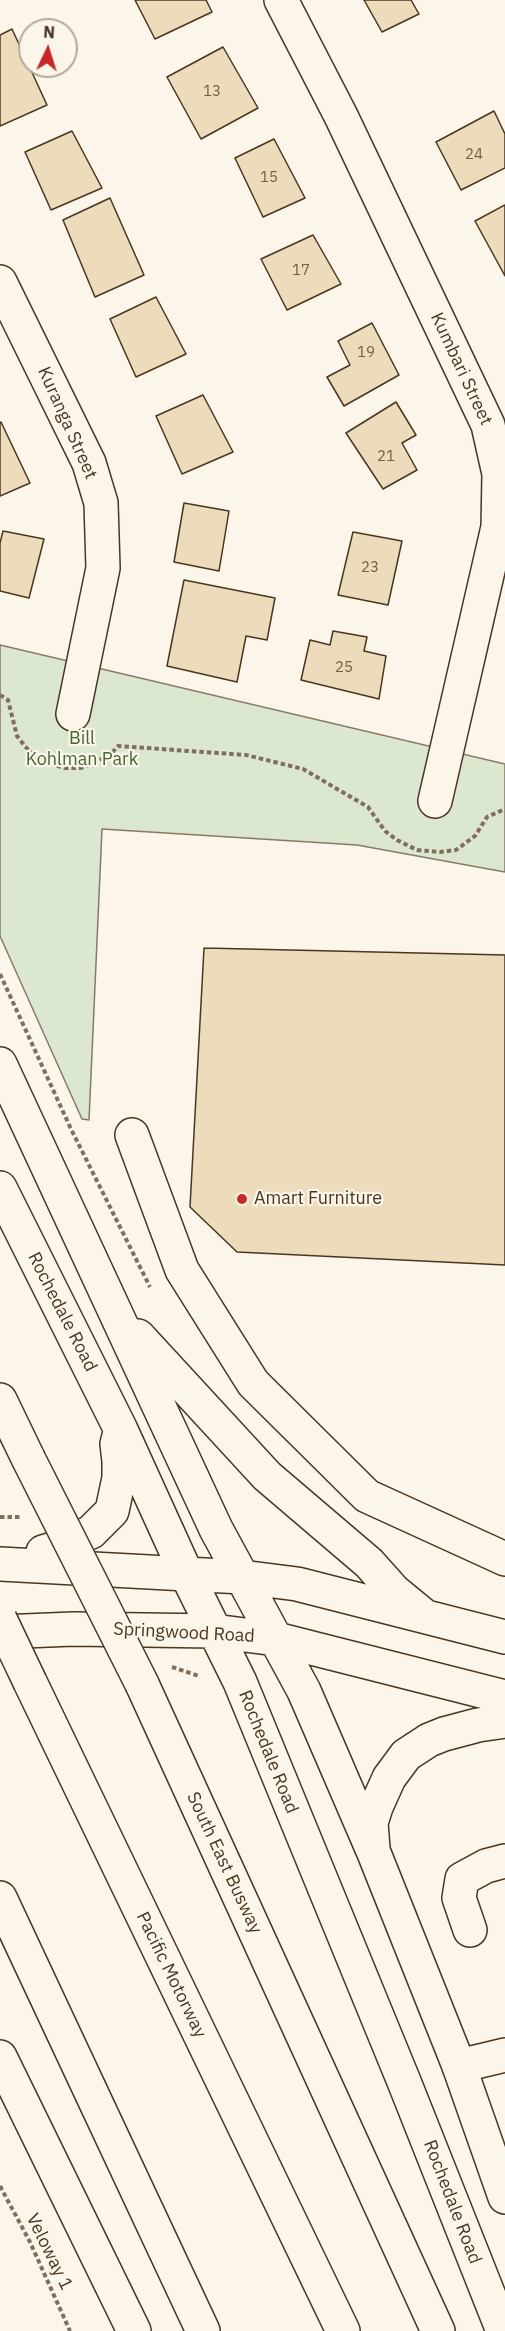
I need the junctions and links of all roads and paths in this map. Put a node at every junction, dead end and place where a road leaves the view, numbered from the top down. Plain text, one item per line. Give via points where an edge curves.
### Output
1 (281, 0) edge
2 (0, 282) edge
3 (0, 694) edge
4 (73, 714) dead end
5 (435, 801) dead end
6 (505, 810) edge
7 (0, 1064) edge
8 (132, 1135) dead end
9 (0, 1188) edge
10 (117, 1312) junction
11 (0, 1400) edge
12 (121, 1430) junction
13 (0, 1559) edge
14 (505, 1559) edge
15 (0, 1564) edge
16 (186, 1573) junction
17 (242, 1577) junction
18 (427, 1618) junction
19 (0, 1619) edge
20 (214, 1631) junction
21 (0, 1632) edge
22 (505, 1636) edge
23 (276, 1639) junction
24 (505, 1697) edge
25 (505, 1721) edge
26 (374, 1853) junction
27 (505, 1861) edge
28 (0, 1898) edge
29 (470, 1930) dead end
30 (505, 2055) edge
31 (0, 2057) edge
32 (459, 2066) junction
33 (0, 2186) edge
34 (505, 2197) edge
35 (70, 2331) edge
36 (134, 2331) edge
37 (202, 2331) edge
38 (343, 2331) edge
39 (438, 2331) edge
40 (502, 2331) edge

1 - 5 main road, Kumbari Street via 341,116 488,425 499,474 498,526
2 - 4 main road, Kuranga Street via 89,463 101,502 103,568
3 - 6 path via 8,700 17,736 45,762 81,768 109,756 118,746 246,755 303,769 368,807 385,831 417,850 456,850 475,836 487,817
7 - 10 main road
8 - 14 main road via 182,1270 253,1383 367,1496
9 - 12 main road, Rochedale Road
10 - 17 main road via 216,1529
10 - 18 main road via 267,1476
11 - 39 main road, South East Busway, bridge via 142,1684
12 - 13 main road via 117,1443 117,1494 112,1511 97,1528 56,1548
12 - 16 main road, Rochedale Road
15 - 16 main road
16 - 17 main road
16 - 20 main road, Rochedale Road
17 - 18 main road via 297,1584
17 - 23 main road
18 - 22 main road
19 - 38 main road, Pacific Motorway, bridge
20 - 21 main road, Springwood Road
20 - 23 main road, Springwood Road
20 - 40 main road, Rochedale Road via 252,1711
23 - 24 main road, Springwood Road
23 - 26 main road via 304,1691
25 - 26 main road via 444,1734 406,1755 389,1778 376,1807 371,1823
26 - 32 main road
27 - 29 main road via 462,1879 459,1898
28 - 37 main road
30 - 32 main road
31 - 36 main road
32 - 34 main road
33 - 35 path, Veloway 1

